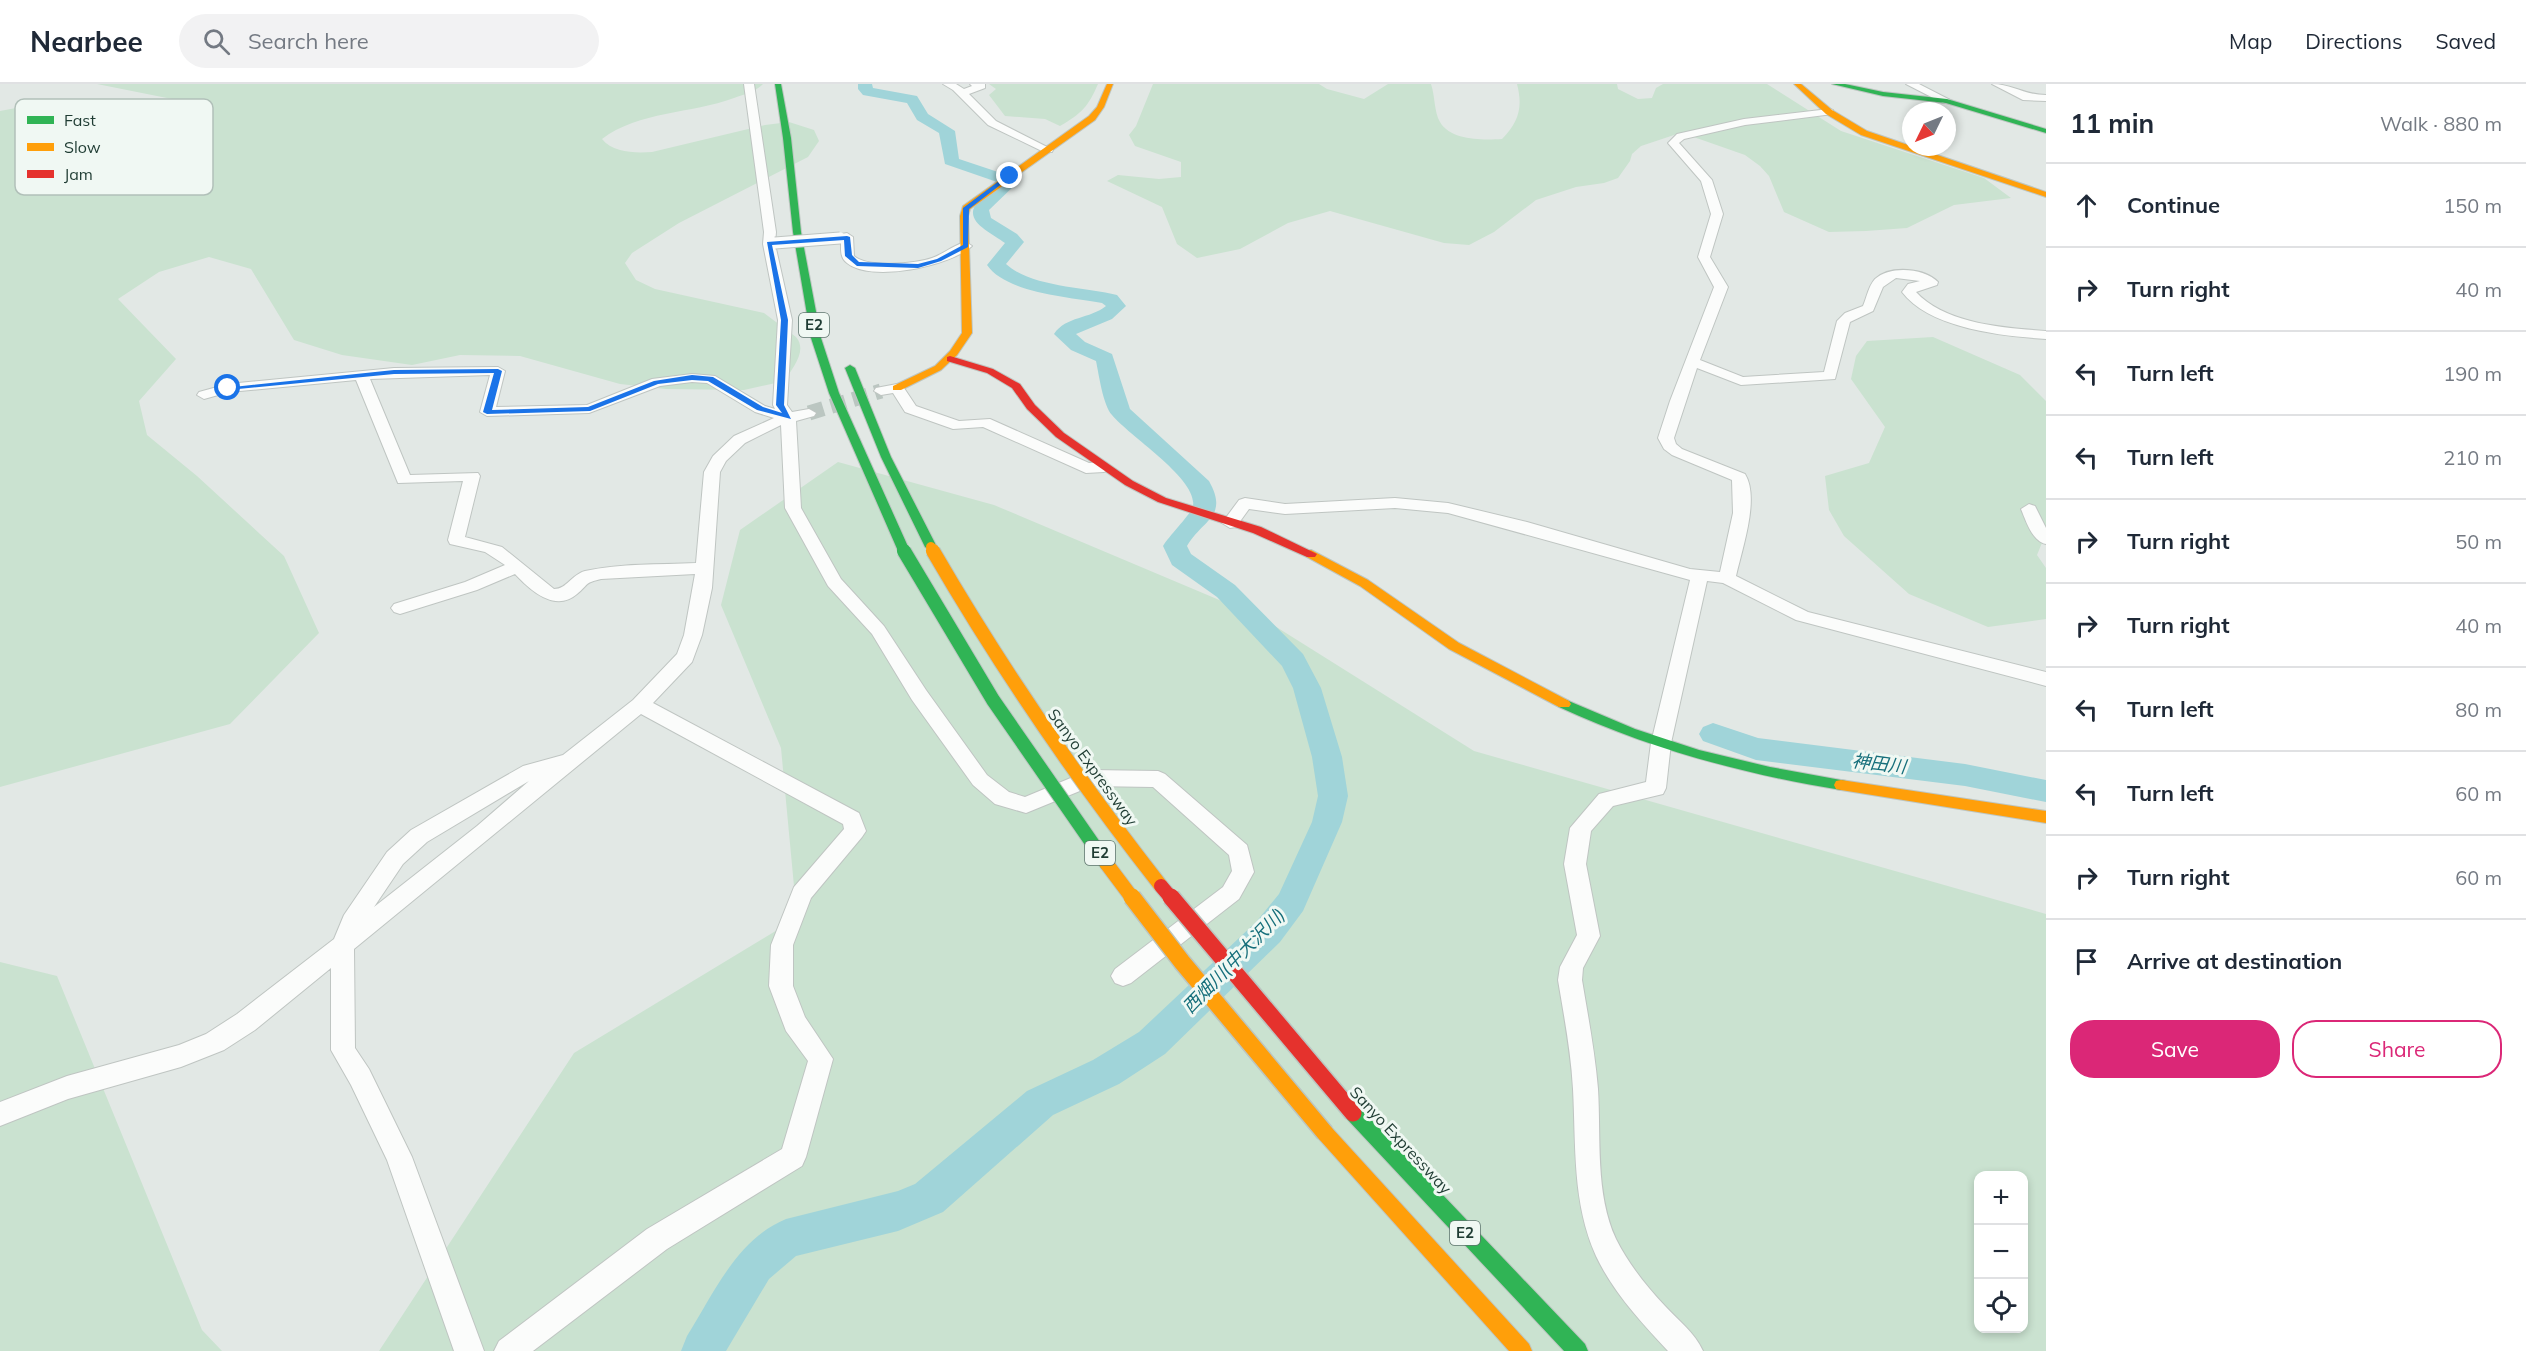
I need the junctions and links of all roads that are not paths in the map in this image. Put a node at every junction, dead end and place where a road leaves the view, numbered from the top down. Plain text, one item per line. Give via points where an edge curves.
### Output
1 (749, 84) edge
2 (778, 84) edge
3 (948, 84) edge
4 (975, 84) edge
5 (1110, 84) edge
6 (1797, 84) edge
7 (1835, 84) edge
8 (1911, 84) edge
9 (1997, 84) edge
10 (961, 94) junction
11 (2046, 98) edge
12 (1947, 101) junction
13 (1829, 112) junction
14 (2046, 131) edge
15 (1048, 150) junction
16 (2046, 195) edge
17 (815, 231) dead end
18 (772, 243) junction
19 (966, 246) junction
20 (820, 253) dead end
21 (2046, 335) edge
22 (846, 357) dead end
23 (950, 359) junction
24 (1693, 362) junction
25 (361, 375) junction
26 (889, 389) joint
27 (204, 395) dead end
28 (809, 413) tunnel mouth
29 (788, 417) junction
30 (1104, 467) junction
31 (2029, 508) dead end
32 (1223, 521) junction
33 (2046, 539) edge
34 (516, 567) junction
35 (704, 568) junction
36 (1700, 575) junction
37 (1726, 578) junction
38 (400, 608) dead end
39 (2046, 679) edge
40 (640, 705) junction
41 (1661, 743) junction
42 (574, 759) junction
43 (2046, 818) edge
44 (343, 945) junction
45 (1123, 976) dead end
46 (0, 1114) edge
47 (469, 1351) edge
48 (509, 1351) edge
49 (1522, 1351) edge
50 (1578, 1351) edge
51 (1688, 1351) edge

1 - 18 street
2 - 49 main road, E2, bridge via 797,232 816,338 834,393 904,551 944,624 1045,779 1163,938 1325,1132
3 - 10 street
4 - 10 street via 981,87
5 - 15 main road via 1092,118
6 - 13 main road
7 - 12 main road
8 - 12 street
9 - 11 street via 2027,98
10 - 15 street via 992,123
12 - 14 main road
13 - 16 main road via 1876,139
13 - 24 street via 1744,122 1681,136 1673,142 1706,180 1717,214 1704,257 1721,287
15 - 19 main road via 966,208
17 - 20 main road
18 - 19 street, bridge via 847,237 848,256 866,266 918,266
18 - 29 street via 784,320 780,405
19 - 23 main road via 968,333
21 - 24 street via 2000,332 1925,308 1909,292 1912,287 1932,282 1904,274 1886,277 1877,284 1866,311 1844,321 1830,376 1742,381
22 - 50 main road, Sanyo Expressway / E2, bridge via 886,458 931,547 1003,668 1069,766 1190,922 1353,1113
23 - 26 main road via 926,376
23 - 30 main road via 990,370 1010,382 1060,435
24 - 37 street via 1666,438 1677,452 1739,477 1743,486
25 - 27 street via 228,388
25 - 29 street via 498,371 487,412 590,409 657,382 710,379 760,409
25 - 34 street via 404,480 472,476 456,540 501,552
26 - 30 street via 910,409 958,426 985,422 1086,468
28 - 29 street
29 - 35 street via 741,439 716,462
29 - 45 street via 793,508 834,582 878,630 980,780 1002,798 1026,805 1090,778 1158,779 1239,851 1243,872 1231,893
30 - 32 main road via 1129,483
31 - 33 street
32 - 36 street via 1245,503 1285,509 1423,504 1521,526
32 - 41 main road via 1257,530 1325,560 1454,646 1508,676 1619,729
34 - 35 street via 544,592 555,595 565,595 573,591 581,578 601,573
34 - 38 street
35 - 40 street via 693,635 685,657
36 - 37 street
36 - 41 street
37 - 39 street via 1802,616
40 - 42 street
40 - 48 street via 852,819 855,831 802,893 782,945 781,986 795,1023 821,1059 793,1157 657,1239
41 - 43 main road via 1833,784
41 - 51 street via 1656,788 1606,800 1581,828 1575,864 1589,936 1572,967 1570,980 1584,1070 1593,1201 1605,1245 1629,1286
42 - 44 street
42 - 44 street via 530,771 419,836 395,858 352,922
44 - 46 street via 215,1042 181,1056 68,1088
44 - 47 street via 343,1050 399,1157

